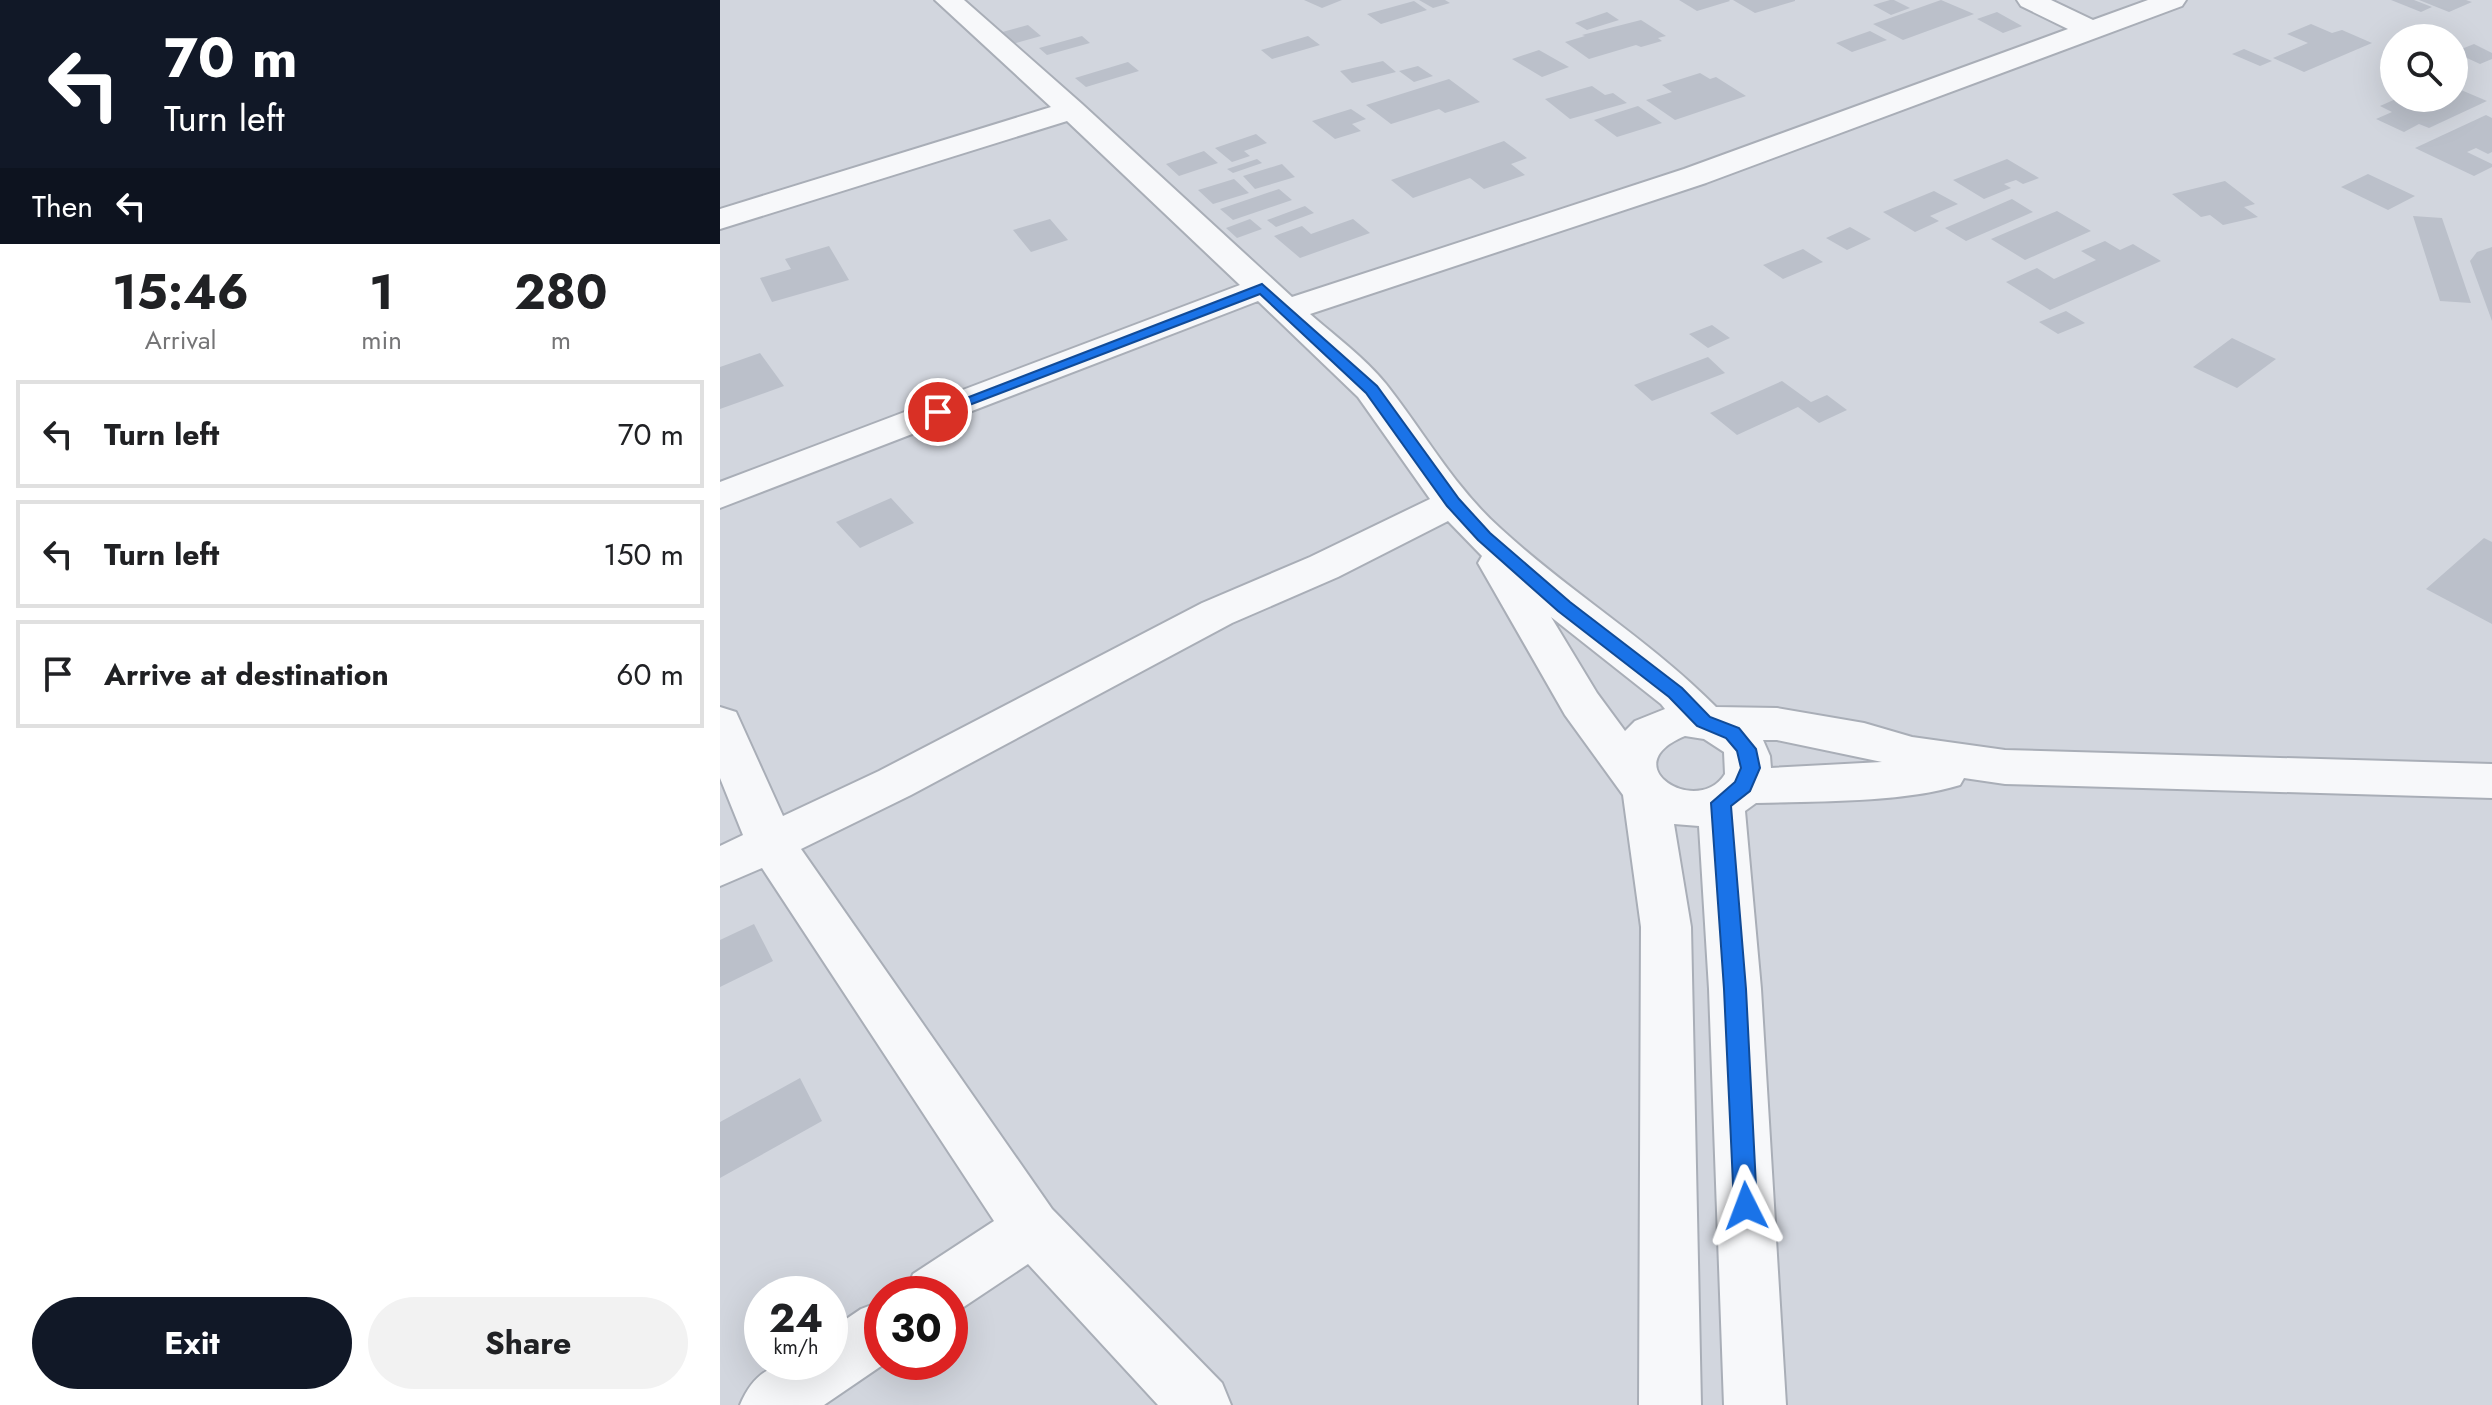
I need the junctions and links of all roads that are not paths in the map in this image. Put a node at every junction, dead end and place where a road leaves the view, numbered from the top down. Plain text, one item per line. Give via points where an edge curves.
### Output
1 (948, 0) edge
2 (2030, 0) edge
3 (2173, 0) edge
4 (2093, 31) junction
5 (1072, 110) junction
6 (720, 219) edge
7 (1273, 300) junction
8 (720, 496) edge
9 (1453, 503) junction
10 (1484, 536) junction
11 (1707, 722) junction
12 (720, 723) edge
13 (2005, 767) junction
14 (2492, 781) edge
15 (1640, 785) junction
16 (1732, 795) junction
17 (770, 842) junction
18 (720, 867) edge
19 (1032, 1228) junction
20 (961, 1276) edge
21 (864, 1342) edge
22 (771, 1405) edge
23 (1200, 1405) edge
24 (1670, 1405) edge
25 (1755, 1405) edge

1 - 5 street
2 - 4 street
3 - 4 street
4 - 7 street via 1695,176
5 - 6 street
5 - 7 street
7 - 8 street
7 - 9 street via 1371,389
9 - 10 street
9 - 17 street via 1217,613 895,783
10 - 11 street
10 - 15 street via 1581,704
11 - 13 street via 1777,724 1912,754
11 - 15 street via 1682,720 1647,733 1631,761
11 - 16 street via 1732,733 1746,749 1750,768
12 - 17 street
13 - 14 street
13 - 16 street
15 - 16 street via 1674,807 1698,808
15 - 24 street via 1666,927
16 - 25 street via 1735,989
17 - 18 street
17 - 19 street
19 - 20 street
19 - 23 street
21 - 22 street

